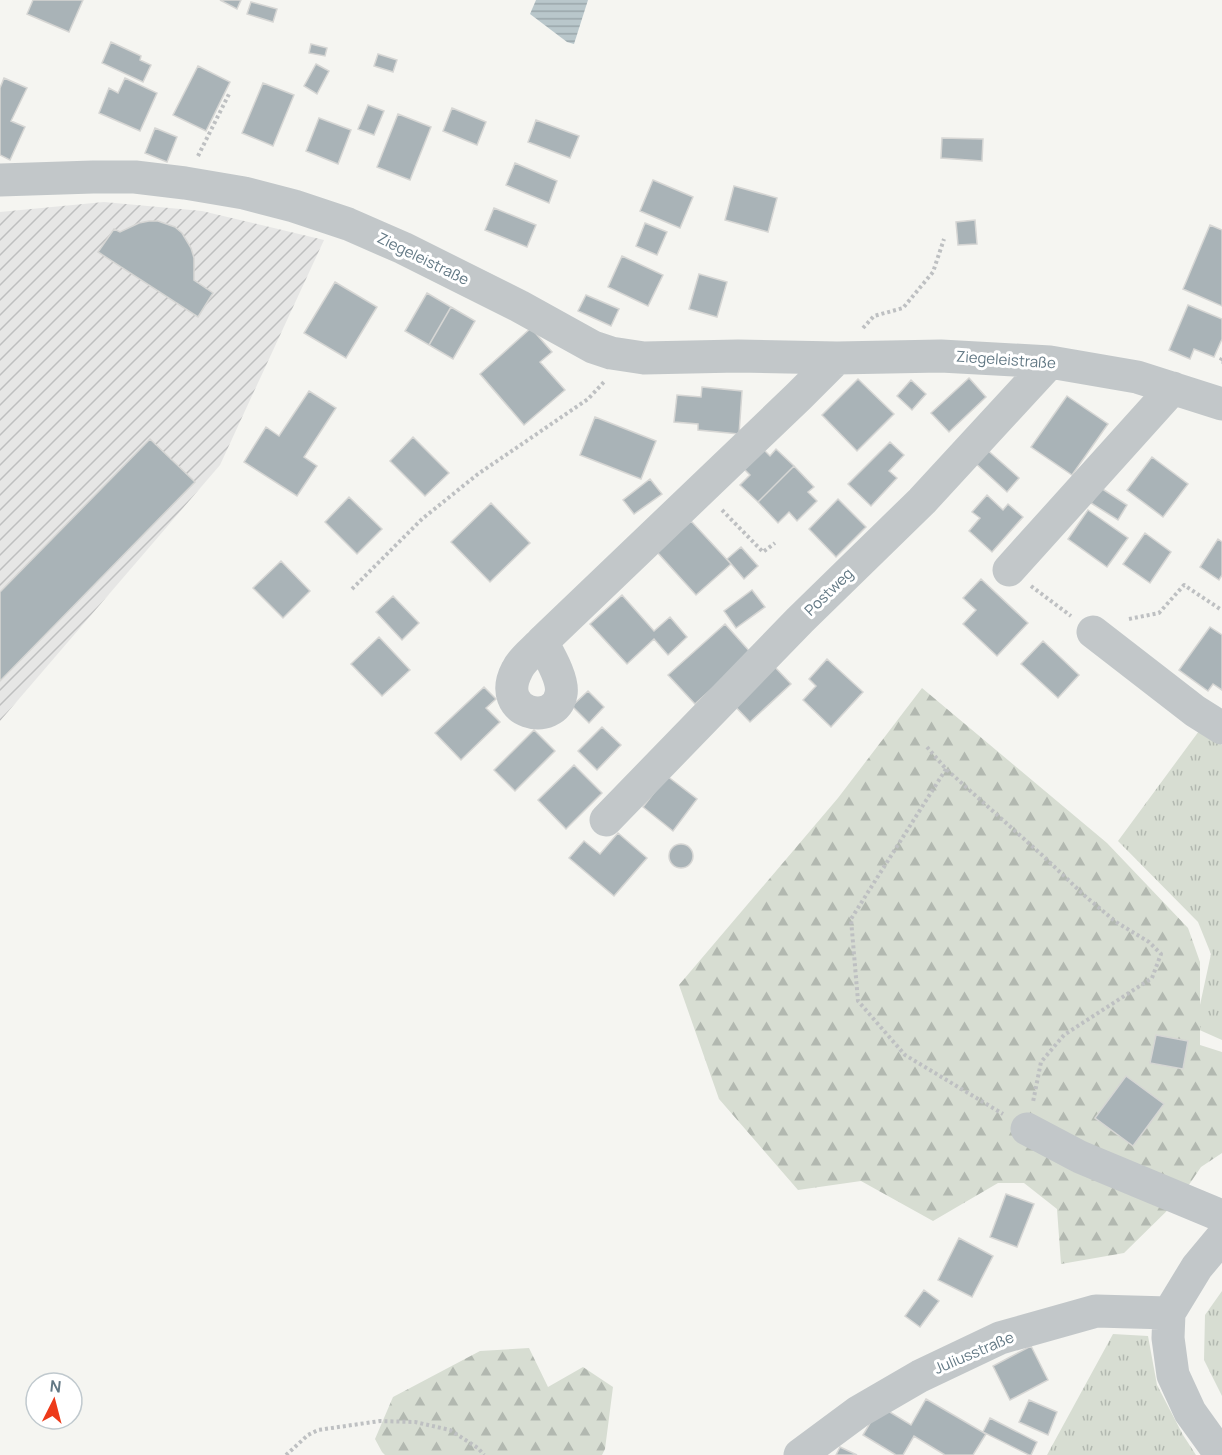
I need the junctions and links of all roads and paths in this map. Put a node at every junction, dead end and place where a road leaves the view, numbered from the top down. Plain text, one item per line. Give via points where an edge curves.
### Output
1 (230, 92) dead end
2 (0, 180) edge
3 (185, 183) junction
4 (944, 239) dead end
5 (630, 356) junction
6 (837, 358) junction
7 (1222, 358) edge
8 (1050, 362) junction
9 (1222, 363) edge
10 (1173, 388) junction
11 (1222, 404) edge
12 (702, 489) junction
13 (775, 543) dead end
14 (1009, 570) joint
15 (352, 589) dead end
16 (1222, 608) edge
17 (1129, 619) dead end
18 (1093, 632) joint
19 (542, 642) dead end
20 (1222, 728) edge
21 (927, 747) dead end
22 (946, 769) junction
23 (606, 820) dead end
24 (1027, 1129) junction
25 (1222, 1216) edge
26 (1222, 1237) edge
27 (1169, 1313) junction
28 (286, 1455) edge
29 (484, 1455) edge
30 (800, 1455) edge
31 (1221, 1455) edge

1 - 3 path
2 - 3 street, Ziegeleistraße via 135,177
3 - 5 street, Ziegeleistraße via 259,196 348,224 403,248 593,347
4 - 6 path via 933,272 903,308 874,316
5 - 6 street, Ziegeleistraße
5 - 15 path via 588,399 478,474 422,519
6 - 8 street, Ziegeleistraße via 941,356
6 - 12 street
7 - 9 path
8 - 10 street, Ziegeleistraße via 1137,377
8 - 23 street, Postweg via 922,501
10 - 11 street, Ziegeleistraße
10 - 14 street
12 - 13 path via 763,552
12 - 19 street
14 - 18 path
16 - 17 path via 1184,585 1159,613
18 - 20 street
21 - 22 path
22 - 24 path via 851,919 858,1001 905,1054
22 - 24 path via 1085,896 1161,954 1152,978 1064,1035 1041,1062
24 - 25 street via 1080,1157
26 - 27 street via 1197,1267
27 - 30 street, Juliusstraße via 1096,1311 1000,1338 920,1376 858,1412
27 - 31 street via 1173,1375 1190,1412
28 - 29 path via 318,1430 381,1421 415,1422 450,1430

